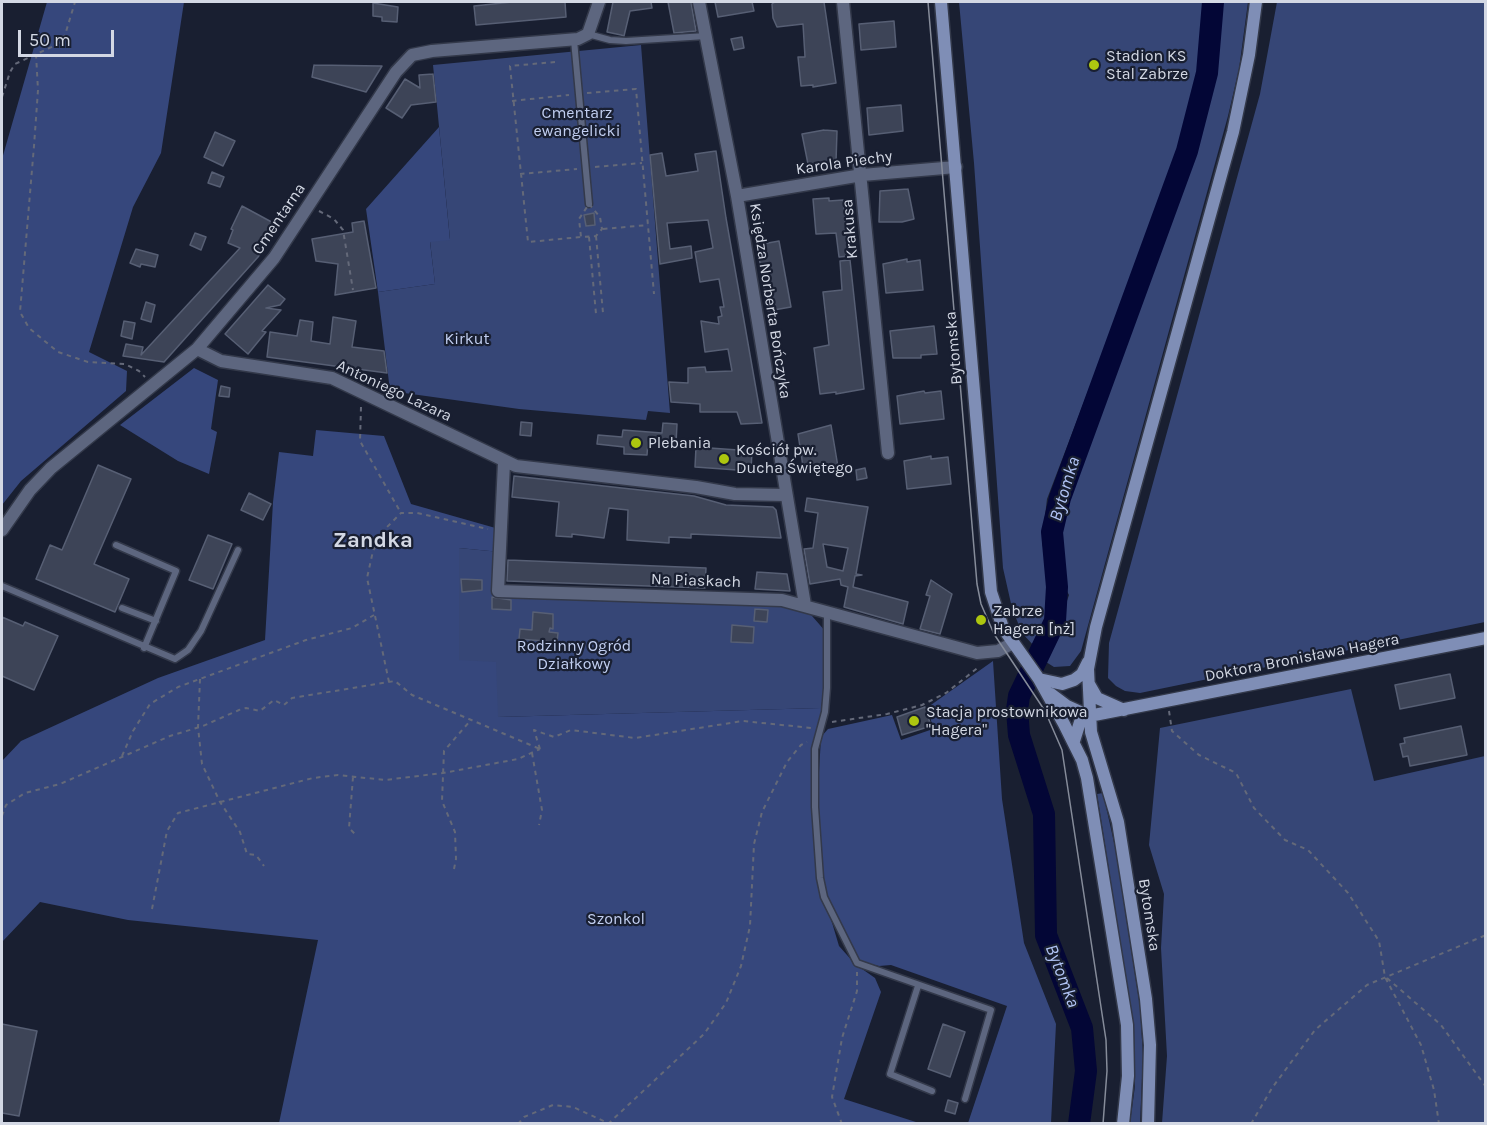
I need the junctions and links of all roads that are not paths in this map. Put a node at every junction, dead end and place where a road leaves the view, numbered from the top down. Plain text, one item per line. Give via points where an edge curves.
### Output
1 (599, 2) edge
2 (699, 2) edge
3 (843, 2) edge
4 (941, 2) edge
5 (1256, 2) edge
6 (588, 34) junction
7 (706, 36) junction
8 (574, 39) junction
9 (956, 167) junction
10 (862, 175) junction
11 (736, 196) junction
12 (589, 204) road end
13 (197, 349) junction
14 (888, 453) dead end
15 (504, 463) junction
16 (785, 495) junction
17 (2, 530) edge
18 (117, 545) dead end
19 (238, 550) dead end
20 (2, 586) edge
21 (805, 605) junction
22 (122, 608) dead end
23 (827, 612) junction
24 (156, 621) junction
25 (1485, 638) edge
26 (1015, 647) junction
27 (144, 648) junction
28 (1090, 658) junction
29 (1088, 682) junction
30 (1042, 684) junction
31 (1125, 710) junction
32 (1089, 716) junction
33 (1074, 741) junction
34 (918, 986) junction
35 (932, 1091) dead end
36 (965, 1099) dead end
37 (1123, 1124) edge
38 (1148, 1124) edge

1 - 6 street
2 - 7 street, Księdza Norberta Bończyka
3 - 10 street, Krakusa
4 - 9 street, Bytomska
5 - 28 street, Bytomska via 1233,132
6 - 7 lane via 626,41
6 - 8 street, Cmentarna
7 - 11 street, Księdza Norberta Bończyka
8 - 12 lane
8 - 13 street, Cmentarna via 412,55 396,72 274,258
9 - 10 street, Karola Piechy
9 - 26 street, Bytomska via 989,576 996,612
10 - 11 street, Karola Piechy
10 - 14 street, Krakusa
11 - 16 street, Księdza Norberta Bończyka
13 - 15 street, Antoniego Lazara via 221,361 313,374 353,386
13 - 17 street, Cmentarna via 51,468
15 - 16 street, Antoniego Lazara via 735,494
15 - 21 street, Na Piaskach via 498,591 782,600
16 - 21 street, Księdza Norberta Bończyka
18 - 24 lane via 176,571
19 - 27 lane via 201,631 188,650 175,659
20 - 27 lane
21 - 23 street, Na Piaskach
22 - 24 lane
23 - 26 street, Na Piaskach via 961,650 988,654
23 - 34 lane via 827,688 817,737 815,807 820,878 831,914 857,963
24 - 27 lane
25 - 31 street, Doktora Bronisława Hagera
26 - 30 street, Bytomska
28 - 29 street, Bytomska
28 - 30 street, Bytomska via 1074,680
29 - 31 street via 1097,698
29 - 32 street, Bytomska
30 - 32 street, Bytomska via 1067,706
30 - 33 street, Bytomska
31 - 32 street, Doktora Bronisława Hagera
32 - 33 street via 1080,722
32 - 38 street, Bytomska via 1094,748 1118,822 1146,999 1150,1044
33 - 37 street, Bytomska via 1091,799 1127,1025 1128,1076
34 - 35 lane via 890,1074
34 - 36 lane via 991,1010

